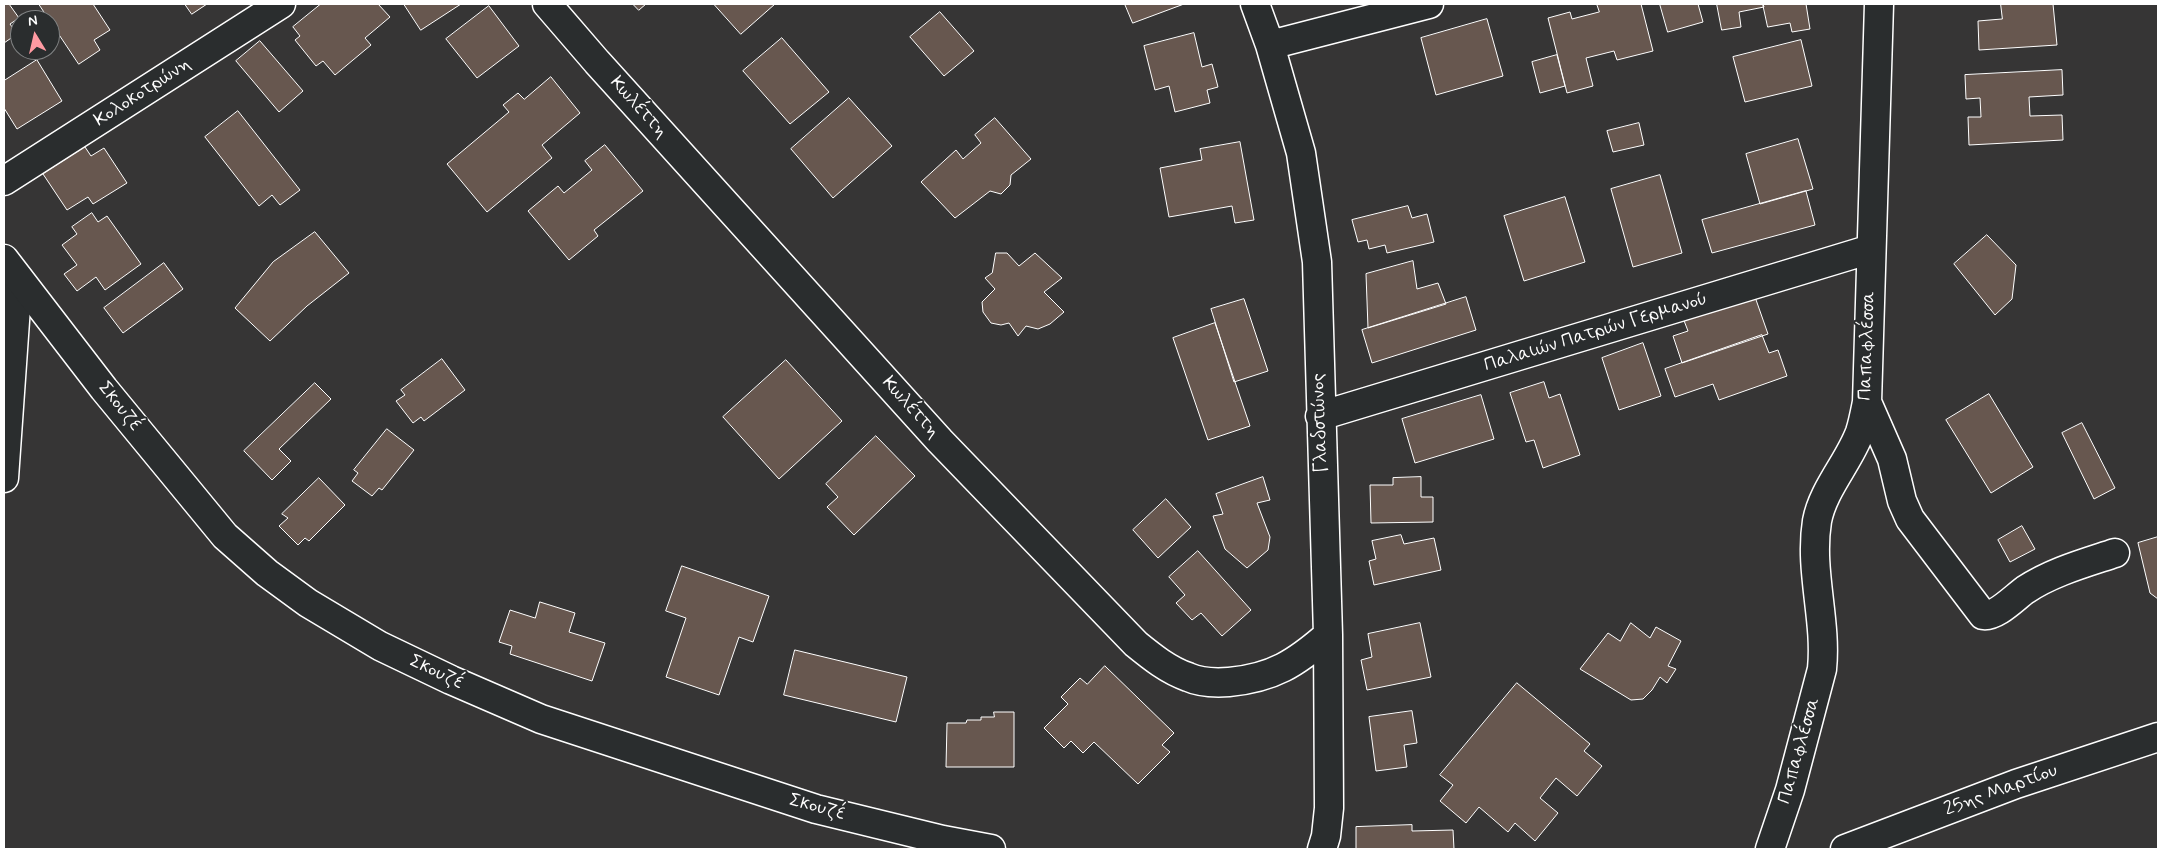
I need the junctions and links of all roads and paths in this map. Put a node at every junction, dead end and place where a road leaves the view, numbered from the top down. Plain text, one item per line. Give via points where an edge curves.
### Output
1 (281, 4) edge
2 (547, 4) edge
3 (1255, 4) edge
4 (1430, 4) edge
5 (1879, 4) edge
6 (1270, 45) junction
7 (4, 181) edge
8 (1872, 250) junction
9 (11, 268) edge
10 (1868, 402) junction
11 (1320, 416) junction
12 (4, 450) edge
13 (4, 478) edge
14 (2115, 553) dead end
15 (1328, 635) junction
16 (2158, 737) edge
17 (991, 849) edge
18 (1322, 849) edge
19 (1770, 849) edge
20 (1845, 849) edge

1 - 7 street, Κολοκοτρώνη
2 - 15 street, Κωλέττη via 940,442 1136,644 1157,661 1188,678 1203,682 1240,681 1283,669
3 - 6 street, Γλαδστώνος
4 - 6 street
5 - 8 street, Παπαφλέσσα
6 - 11 street, Γλαδστώνος via 1301,153 1317,262
8 - 10 street, Παπαφλέσσα
8 - 11 street, Παλαιών Πατρών Γερμανού
9 - 12 street, Σκουζέ
9 - 17 street, Σκουζέ via 104,389 225,536 267,574 380,646 541,719 816,809
10 - 14 street via 1892,459 1910,519 1983,614 1994,614 2032,586 2074,566
10 - 19 street, Παπαφλέσσα via 1860,433 1817,520 1816,568 1823,627 1822,669 1790,790
11 - 15 street, Γλαδστώνος
12 - 13 street, Σκουζέ
15 - 18 street, Γλαδστώνος via 1328,808
16 - 20 street, 25ης Μαρτίου via 2016,784

